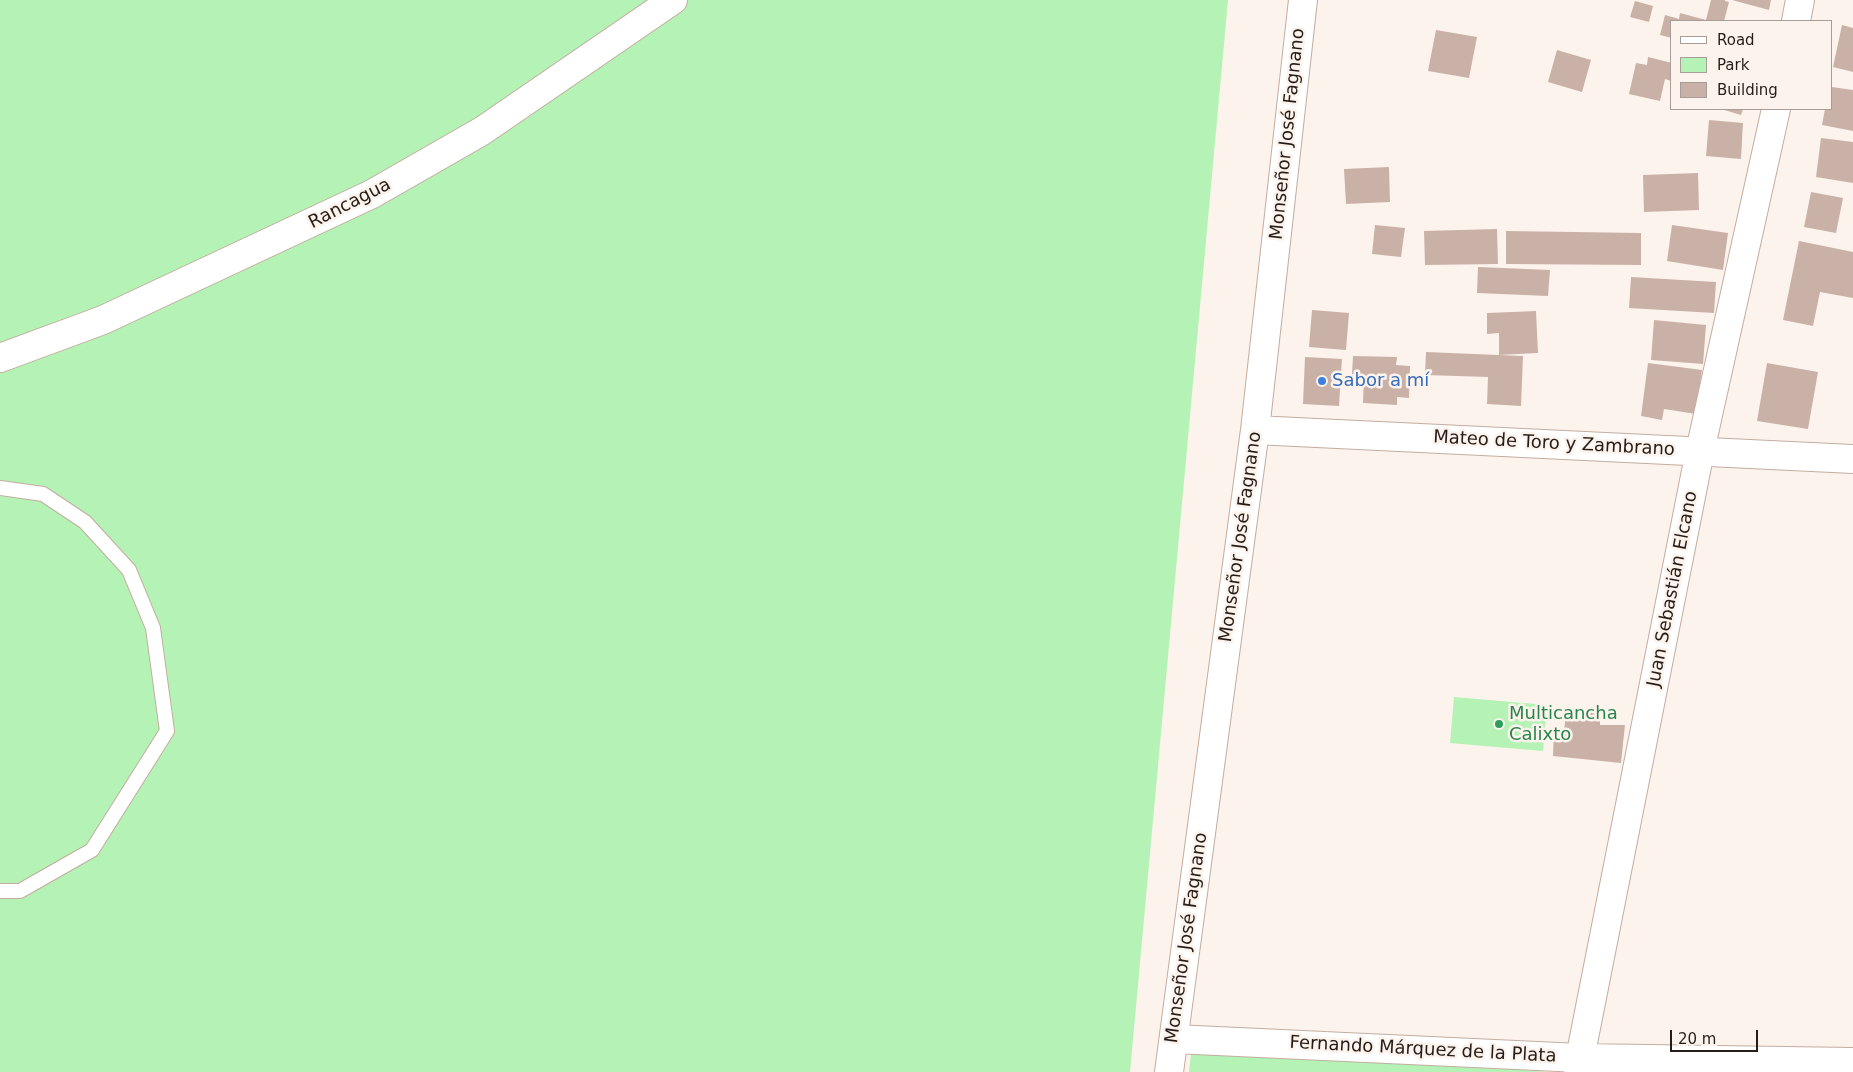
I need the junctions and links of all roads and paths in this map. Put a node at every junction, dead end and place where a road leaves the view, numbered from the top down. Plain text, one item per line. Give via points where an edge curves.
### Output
1 (673, 0) edge
2 (1303, 0) edge
3 (1800, 0) edge
4 (1796, 20) edge
5 (1776, 110) edge
6 (0, 358) edge
7 (1255, 430) junction
8 (1700, 451) junction
9 (1853, 459) edge
10 (0, 488) edge
11 (0, 892) edge
12 (1174, 1039) junction
13 (1853, 1062) edge
14 (1579, 1065) edge
15 (1170, 1072) edge

1 - 6 street, Rancagua via 482,130 372,194 103,320
2 - 7 street, Monseñor José Fagnano
3 - 4 street
5 - 8 street, Juan Sebastián Elcano
7 - 8 street, Mateo de Toro y Zambrano
7 - 12 street, Monseñor José Fagnano
8 - 9 street, Mateo de Toro y Zambrano
8 - 14 street, Juan Sebastián Elcano
10 - 11 lane via 42,494 85,522 129,570 154,628 167,730 92,850 20,891
12 - 14 street, Fernando Márquez de la Plata
12 - 15 street, Monseñor José Fagnano
13 - 14 street, Fernando Márquez de la Plata

